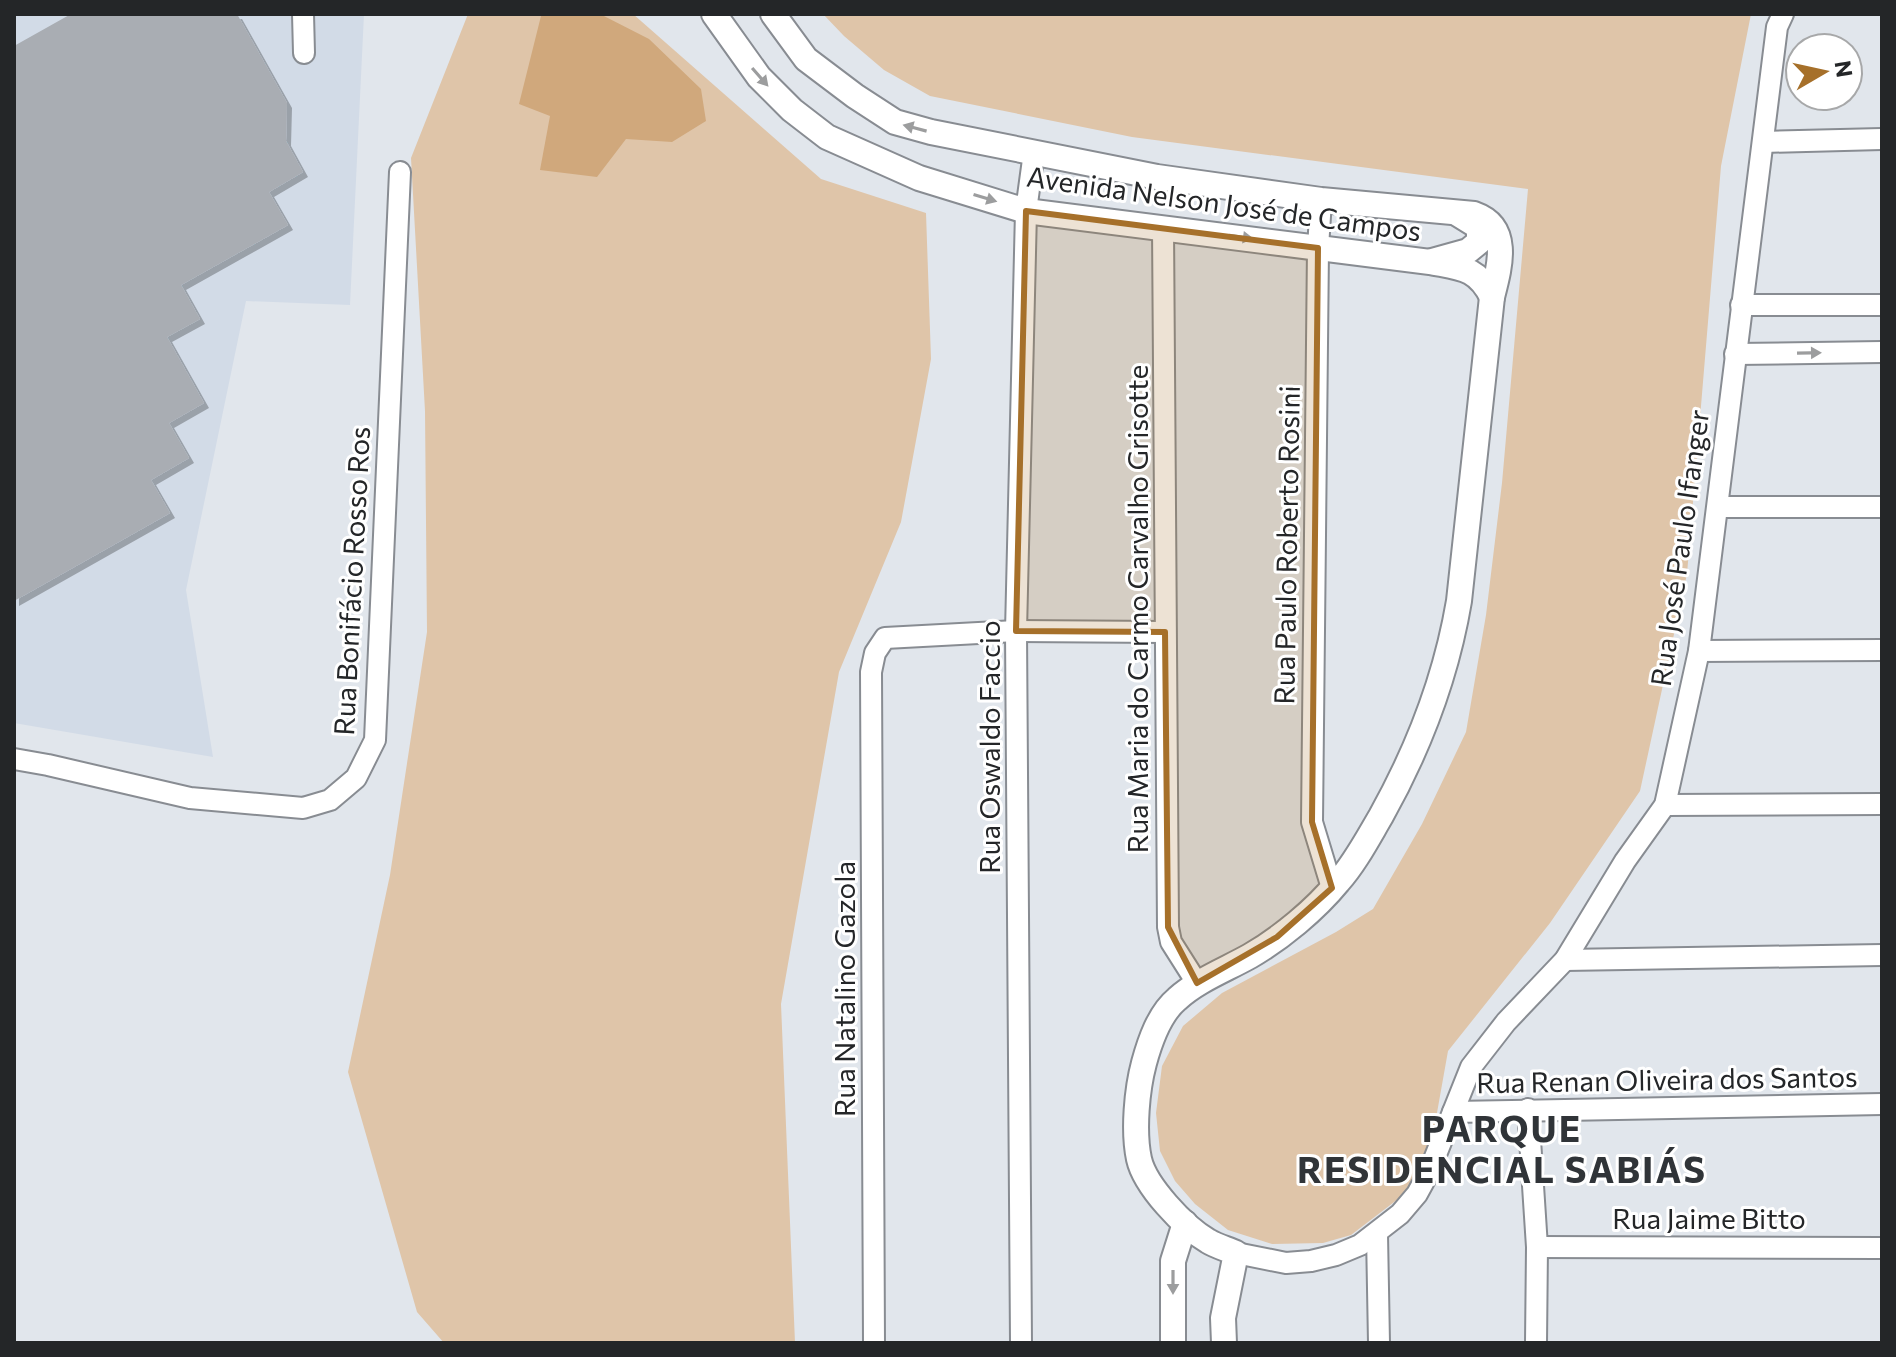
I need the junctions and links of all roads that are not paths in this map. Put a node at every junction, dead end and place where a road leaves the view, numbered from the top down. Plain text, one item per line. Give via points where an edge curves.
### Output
1 (303, 14) edge
2 (714, 14) edge
3 (773, 14) edge
4 (1783, 14) edge
5 (304, 53) dead end
6 (1882, 139) edge
7 (1763, 142) junction
8 (1034, 152) junction
9 (400, 172) dead end
10 (1321, 200) junction
11 (1026, 211) junction
12 (1454, 211) junction
13 (1163, 227) junction
14 (1318, 248) junction
15 (1430, 262) junction
16 (1492, 297) junction
17 (1741, 305) junction
18 (1882, 305) edge
19 (1882, 352) edge
20 (1735, 354) junction
21 (1718, 507) junction
22 (1882, 507) edge
23 (1016, 631) junction
24 (1165, 632) junction
25 (1882, 650) edge
26 (1699, 651) junction
27 (14, 759) edge
28 (1882, 804) edge
29 (1665, 805) junction
30 (1332, 888) junction
31 (1882, 955) edge
32 (1565, 960) junction
33 (1197, 983) junction
34 (1882, 1104) edge
35 (1528, 1109) junction
36 (1453, 1112) junction
37 (1185, 1223) junction
38 (1377, 1234) junction
39 (1537, 1247) junction
40 (1882, 1248) edge
41 (1236, 1253) junction
42 (874, 1343) edge
43 (1021, 1343) edge
44 (1173, 1343) edge
45 (1224, 1343) edge
46 (1379, 1343) edge
47 (1536, 1343) edge

1 - 5 street
2 -> 11 main road, Avenida Nelson José de Campos via 759,77 827,137 919,178
8 -> 3 main road, Avenida Nelson José de Campos via 895,122 806,59
4 - 7 street, Rua José Paulo Ifanger
6 - 7 street
7 - 17 street, Rua José Paulo Ifanger
8 - 10 main road, Avenida Nelson José de Campos via 1157,177
8 - 11 street, Rua Oswaldo Faccio
9 - 27 street, Rua Bonifácio Rosso Ros via 375,740 356,778 330,800 303,808 190,798
10 - 12 main road, Avenida Nelson José de Campos
10 - 14 street, Rua Paulo Roberto Rosini
11 - 13 main road, Avenida Nelson José de Campos
11 - 23 street, Rua Oswaldo Faccio
12 - 15 main road via 1479,227 1479,242 1468,251
12 - 16 main road, Avenida Nelson José de Campos via 1489,219 1496,229 1498,273
13 -> 14 main road, Avenida Nelson José de Campos
13 - 24 street, Rua Maria do Carmo Carvalho Grisotte
14 - 15 main road, Avenida Nelson José de Campos
14 - 30 street, Rua Paulo Roberto Rosini via 1312,822
15 - 16 main road, Avenida Nelson José de Campos via 1471,271 1484,280
16 - 30 main road via 1451,649 1403,777 1365,844
17 - 18 street
17 - 20 street, Rua José Paulo Ifanger
20 -> 19 street
20 - 21 street, Rua José Paulo Ifanger
21 - 22 street
21 - 26 street, Rua José Paulo Ifanger
23 - 24 street
23 - 42 street, Rua Natalino Gazola via 885,638 871,672
23 - 43 street, Rua Oswaldo Faccio
24 - 33 street, Rua Maria do Carmo Carvalho Grisotte via 1168,927 1171,942
25 - 26 street
26 - 29 street, Rua José Paulo Ifanger
28 - 29 street
29 - 32 street, Rua José Paulo Ifanger
30 - 33 main road via 1277,937
31 - 32 street
32 - 36 street, Rua José Paulo Ifanger via 1471,1067
33 - 37 main road via 1174,1001 1151,1037 1139,1081 1139,1160 1157,1193
34 - 35 street, Rua Renan Oliveira dos Santos
35 - 36 street, Rua Renan Oliveira dos Santos
35 - 39 street
36 - 38 street, Rua José Paulo Ifanger via 1417,1194
37 - 41 main road
37 -> 44 main road via 1173,1261
38 - 41 street, Rua José Paulo Ifanger via 1311,1261 1286,1263
38 - 46 street
39 - 40 street, Rua Jaime Bitto
39 - 47 street
41 - 45 main road via 1223,1318

